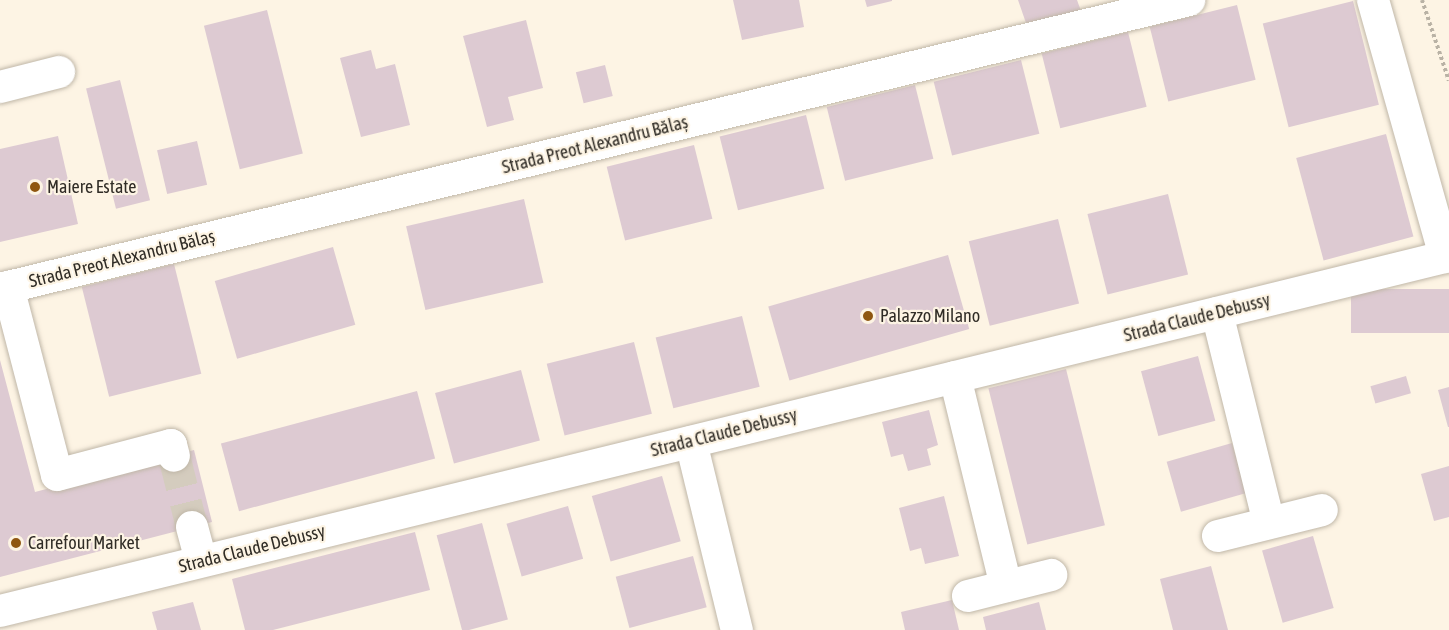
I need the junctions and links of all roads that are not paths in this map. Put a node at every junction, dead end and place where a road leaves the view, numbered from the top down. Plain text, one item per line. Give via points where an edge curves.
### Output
1 (1189, 0) edge
2 (1373, 0) edge
3 (59, 72) dead end
4 (0, 87) edge
5 (1447, 257) edge
6 (4, 288) edge
7 (1217, 313) junction
8 (955, 377) junction
9 (691, 442) junction
10 (174, 456) dead end
11 (1322, 510) dead end
12 (1269, 523) junction
13 (192, 527) tunnel mouth
14 (1218, 536) dead end
15 (201, 561) junction
16 (1051, 575) dead end
17 (1006, 586) junction
18 (968, 596) dead end
19 (0, 611) edge
20 (737, 630) edge

1 - 6 street, Strada Preot Alexandru Bălaș
2 - 5 street
3 - 4 street
5 - 7 street, Strada Claude Debussy
6 - 10 street via 57,475 171,445
7 - 8 street, Strada Claude Debussy
7 - 12 street
8 - 9 street, Strada Claude Debussy
8 - 17 street
9 - 15 street, Strada Claude Debussy
9 - 20 street
11 - 12 street
12 - 14 street
13 - 15 street
15 - 19 street, Strada Claude Debussy
16 - 17 street
17 - 18 street

